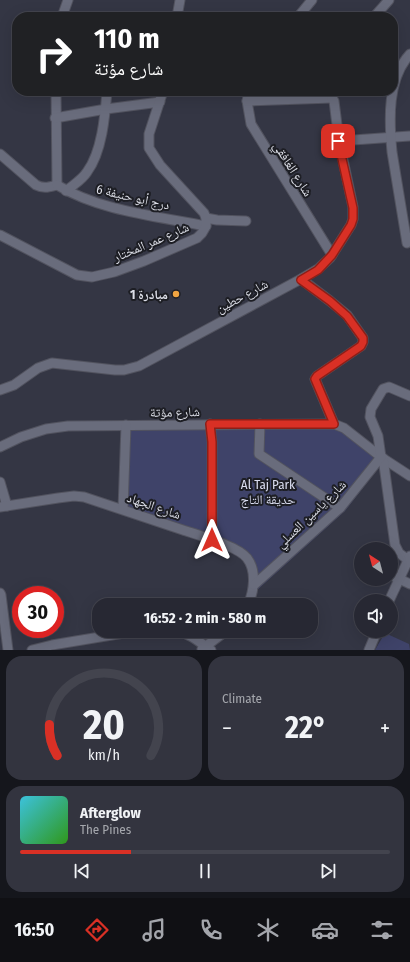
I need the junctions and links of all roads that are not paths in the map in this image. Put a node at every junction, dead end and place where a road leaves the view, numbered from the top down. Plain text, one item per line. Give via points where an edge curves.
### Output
1 (68, 0) edge
2 (180, 0) edge
3 (312, 0) edge
4 (389, 0) edge
5 (64, 12) edge
6 (178, 12) edge
7 (302, 12) edge
8 (378, 12) edge
9 (410, 54) edge
10 (398, 74) edge
11 (56, 96) edge
12 (107, 96) edge
13 (162, 96) edge
14 (248, 96) edge
15 (308, 96) edge
16 (333, 96) edge
17 (393, 96) edge
18 (247, 101) junction
19 (160, 102) junction
20 (106, 109) junction
21 (55, 118) junction
22 (410, 136) edge
23 (391, 138) junction
24 (338, 141) junction
25 (0, 154) edge
26 (57, 185) junction
27 (66, 191) junction
28 (246, 221) dead end
29 (206, 222) junction
30 (0, 235) edge
31 (407, 243) dead end
32 (332, 255) junction
33 (301, 280) junction
34 (0, 390) edge
35 (410, 396) edge
36 (210, 424) junction
37 (260, 424) junction
38 (334, 424) junction
39 (126, 425) junction
40 (0, 447) edge
41 (382, 458) junction
42 (410, 476) edge
43 (0, 482) edge
44 (3, 507) edge
45 (340, 508) junction
46 (123, 510) junction
47 (212, 540) junction
48 (409, 558) edge
49 (398, 572) edge
50 (398, 578) edge
51 (410, 584) edge
52 (254, 585) junction
53 (0, 593) edge
54 (250, 598) edge
55 (94, 638) edge
56 (195, 638) edge
57 (218, 638) edge
58 (373, 638) edge
59 (206, 649) edge
60 (8, 650) edge
61 (32, 650) edge
62 (369, 650) edge

1 - 5 street
2 - 6 street
3 - 7 street
4 - 8 street
9 - 10 street
11 - 21 street
12 - 20 street
13 - 19 street, شارع عمر المختار
14 - 18 street, شارع الغافقي
15 - 18 street
16 - 24 street, شارع حطين
17 - 23 street
18 - 32 street, شارع الغافقي via 251,124
19 - 20 street
19 - 29 street, شارع عمر المختار via 149,134 149,148 160,165 204,213
20 - 21 street
20 - 27 street via 97,154 88,172
21 - 26 street
22 - 23 street
23 - 24 street
23 - 31 street
24 - 32 street, شارع حطين via 353,208 353,219
25 - 26 street via 36,185 42,188
26 - 27 street, درج أبو حنيفة 6
27 - 29 street, درج أبو حنيفة 6 via 101,204
28 - 29 street, درج أبو حنيفة 6
29 - 30 street, شارع عمر المختار via 202,233 191,242 114,272 92,277 77,275
32 - 33 street, شارع حطين via 318,270
33 - 34 street, شارع حطين via 132,368 115,370 52,363 38,368 14,385
33 - 38 street via 347,316 363,338 361,346 315,379
35 - 41 street via 385,387 371,409 370,417 378,436
36 - 37 street, شارع مؤتة
36 - 39 street, شارع مؤتة
36 - 47 street
37 - 38 street, شارع مؤتة
37 - 45 street via 258,454
38 - 41 street, شارع مؤتة via 344,428
39 - 40 street, شارع مؤتة via 46,429
39 - 46 street
41 - 42 street, شارع مؤتة
41 - 45 street, شارع ياسين العسلي
41 - 48 street via 395,545 398,553
43 - 44 street
44 - 46 street, شارع الجهاد via 74,496
45 - 52 street, شارع ياسين العسلي
46 - 47 street, شارع الجهاد
47 - 52 street, شارع الجهاد via 247,558 252,566
48 - 49 street
50 - 51 street
52 - 54 street, شارع الجهاد
53 - 60 street
55 - 61 street
56 - 59 street
57 - 59 street
58 - 62 street

